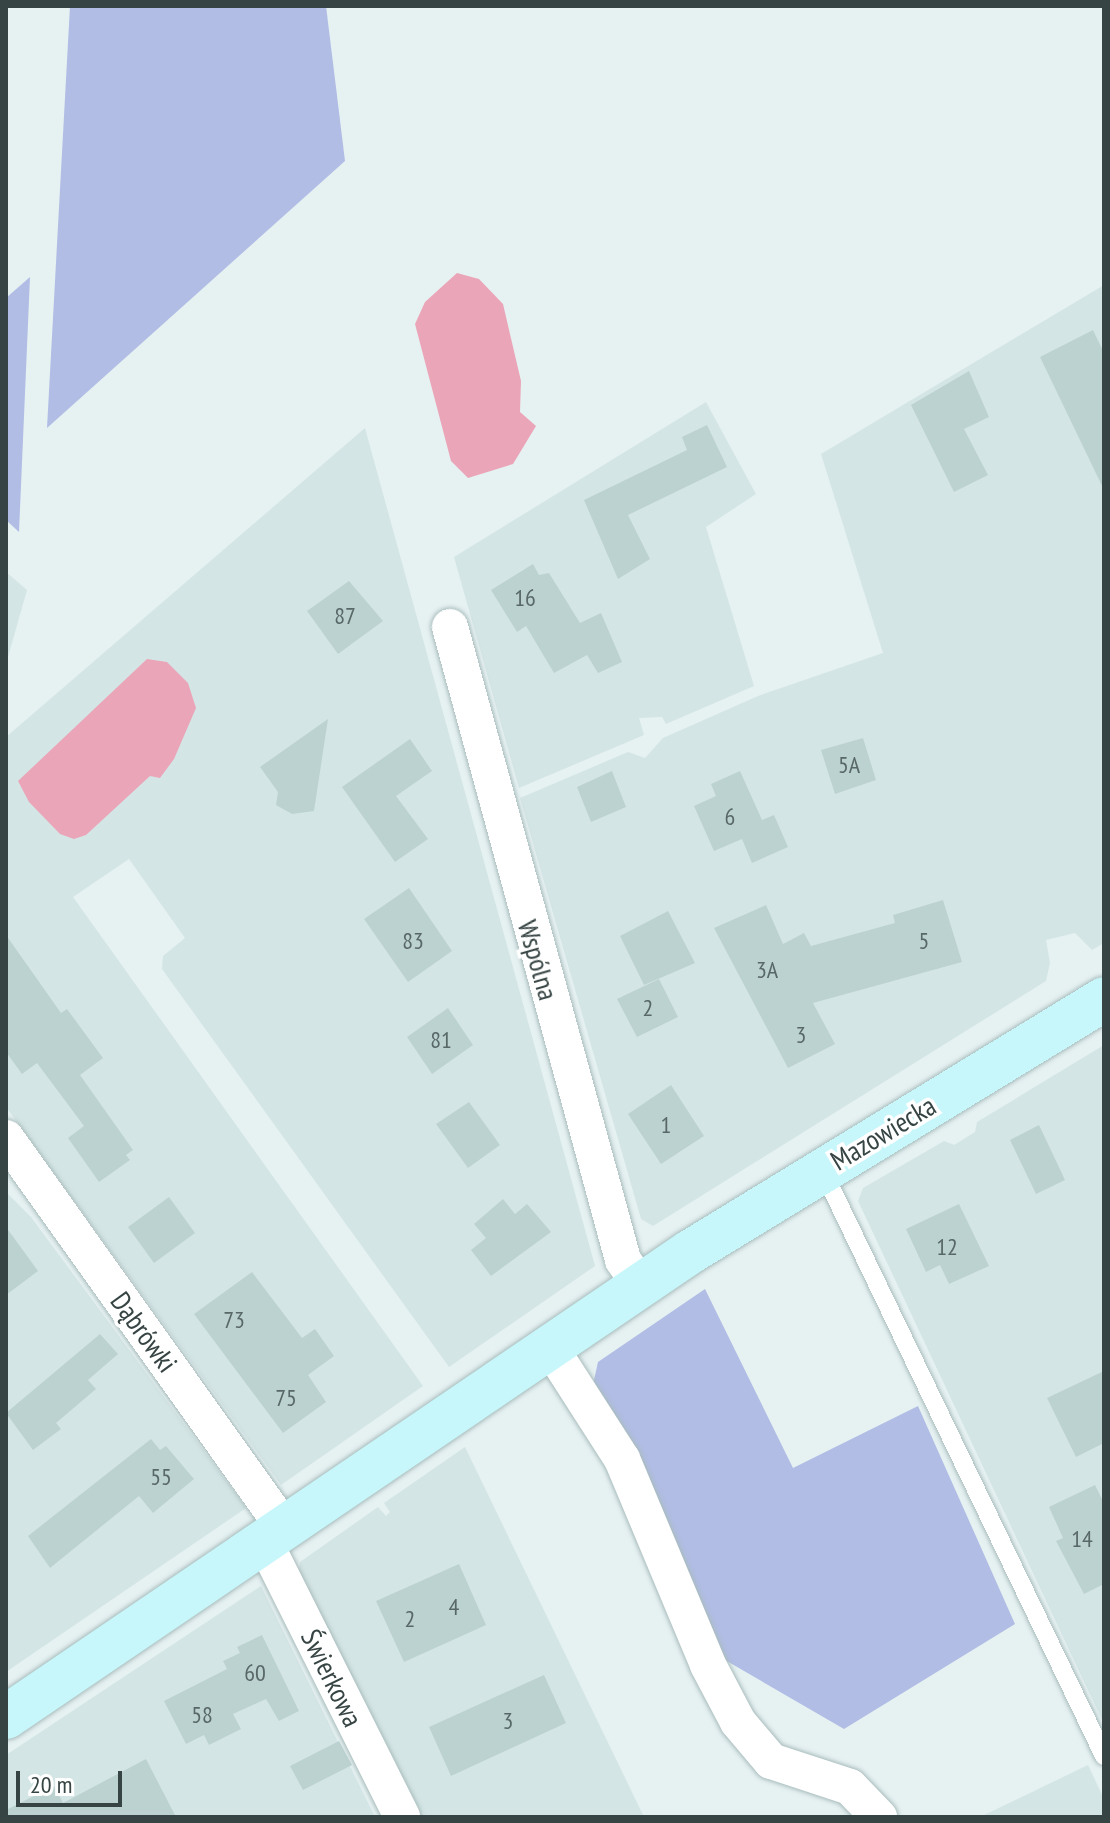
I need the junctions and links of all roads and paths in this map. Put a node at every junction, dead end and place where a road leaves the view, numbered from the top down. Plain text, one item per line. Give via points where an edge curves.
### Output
1 (450, 627) dead end
2 (1104, 999) edge
3 (6, 1138) edge
4 (822, 1170) junction
5 (653, 1278) junction
6 (550, 1347) junction
7 (273, 1533) junction
8 (6, 1717) edge
9 (1104, 1756) edge
10 (402, 1817) edge
11 (879, 1817) edge

1 - 5 street, Wspólna via 618,1245
2 - 4 street, Mazowiecka
3 - 7 street, Dąbrówki
4 - 5 street, Mazowiecka
4 - 9 lane
5 - 6 street
6 - 7 street
6 - 11 street via 622,1459 708,1665 738,1722 771,1761 850,1787
7 - 8 street
7 - 10 street, Świerkowa

